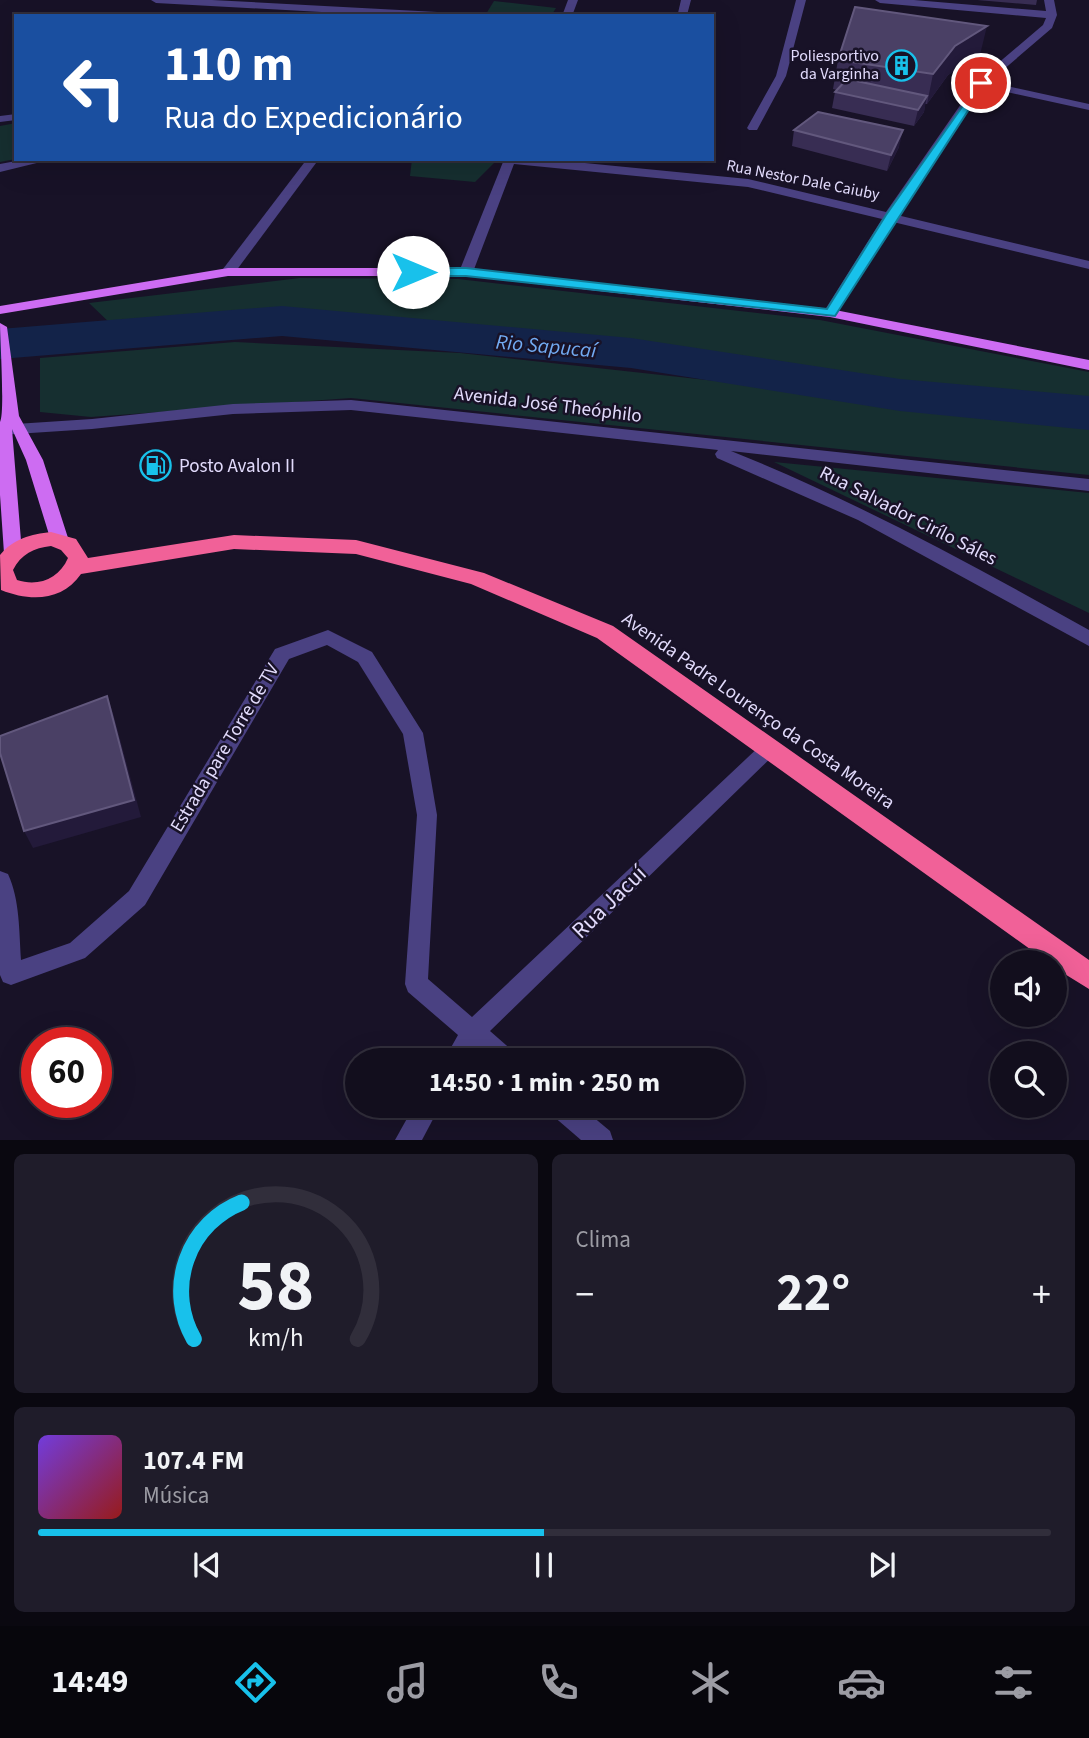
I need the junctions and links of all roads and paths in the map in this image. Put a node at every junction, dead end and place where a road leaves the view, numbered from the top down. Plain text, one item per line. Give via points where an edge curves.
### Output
1 (156, 0) edge
2 (391, 0) edge
3 (686, 0) edge
4 (802, 0) edge
5 (880, 0) edge
6 (1049, 0) edge
7 (218, 2) edge
8 (683, 13) dead end
9 (388, 14) edge
10 (1052, 15) junction
11 (981, 83) junction
12 (1089, 107) edge
13 (753, 128) dead end
14 (37, 161) edge
15 (311, 161) edge
16 (508, 161) edge
17 (529, 161) edge
18 (0, 168) edge
19 (891, 215) junction
20 (1089, 265) edge
21 (228, 272) junction
22 (466, 272) junction
23 (0, 310) edge
24 (830, 313) junction
25 (0, 327) edge
26 (1089, 365) edge
27 (8, 426) edge
28 (700, 445) junction
29 (1089, 485) edge
30 (60, 541) junction
31 (13, 553) junction
32 (76, 567) junction
33 (4, 586) edge
34 (1089, 639) edge
35 (770, 749) junction
36 (0, 881) edge
37 (1089, 976) edge
38 (473, 1032) junction
39 (463, 1048) edge
40 (492, 1048) edge
41 (420, 1118) edge
42 (576, 1118) edge
43 (407, 1139) edge
44 (601, 1139) edge

1 - 7 street
2 - 9 street
3 - 8 street
4 - 13 street via 781,76
5 - 10 street
6 - 10 street
7 - 9 street
10 - 11 street via 1048,26
11 - 12 street
11 - 19 street
14 - 18 street
15 - 21 street
16 - 22 street
17 - 19 street, Rua Nestor Dale Caiuby via 748,183
19 - 20 street, Rua Nestor Dale Caiuby
19 - 24 street
21 - 22 main road
21 - 23 main road
22 - 24 main road
24 - 26 main road
25 - 27 main road
27 - 28 street, Avenida José Theóphilo via 351,405
27 - 30 main road
27 - 31 main road
28 - 29 street, Avenida José Theóphilo
28 - 34 street, Rua Salvador Cirílo Sáles via 794,481 965,568
30 - 31 highway via 30,543
30 - 32 highway via 76,551
31 - 33 highway via 2,570
32 - 33 highway via 62,582 39,591
32 - 35 highway, Avenida Padre Lourenço da Costa Moreira via 234,542 356,547 477,578 605,632
35 - 37 highway, Avenida Padre Lourenço da Costa Moreira
35 - 38 street, Rua Jacuí
36 - 38 street, Estrada pare Torre de TV via 11,974 77,951 137,898 282,654 328,637 365,657 413,733 427,815 415,984
38 - 39 street, Rua Jacuí
38 - 40 street
41 - 43 street
42 - 44 street

